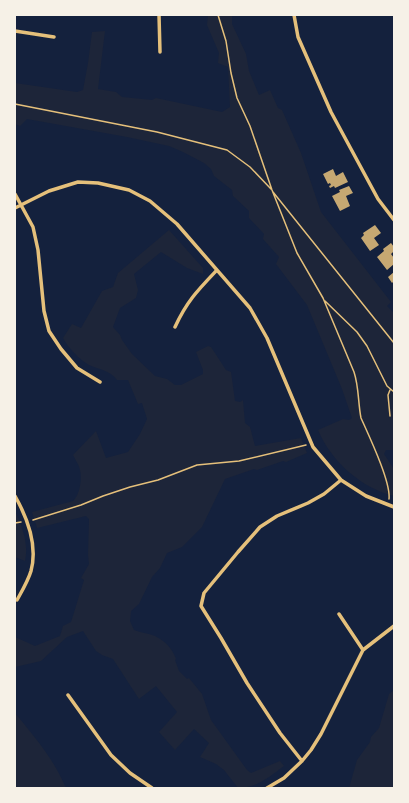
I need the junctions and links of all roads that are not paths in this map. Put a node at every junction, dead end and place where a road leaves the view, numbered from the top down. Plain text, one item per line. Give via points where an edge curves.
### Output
1 (159, 15) edge
2 (294, 15) edge
3 (15, 31) edge
4 (54, 37) dead end
5 (160, 52) dead end
6 (15, 194) edge
7 (21, 204) junction
8 (15, 208) edge
9 (394, 220) edge
10 (217, 270) junction
11 (175, 327) dead end
12 (100, 382) dead end
13 (341, 480) junction
14 (15, 496) edge
15 (394, 507) edge
16 (17, 600) dead end
17 (339, 614) dead end
18 (394, 626) edge
19 (363, 650) junction
20 (68, 695) dead end
21 (302, 761) junction
22 (152, 788) edge
23 (267, 788) edge

1 - 5 street
2 - 9 street via 298,37 331,112 378,199
3 - 4 street
6 - 7 street
7 - 8 street
7 - 10 street via 49,191 78,182 98,183 129,190 150,201 177,224
7 - 12 street via 33,227 44,311 50,331 77,368
10 - 11 street via 193,296
10 - 13 street via 250,308 268,338 311,444
13 - 15 street via 366,496
13 - 21 street via 324,494 277,516 260,528 204,593 201,606 272,720
14 - 16 street via 28,522 34,554 31,572
17 - 19 street
18 - 19 street
19 - 21 street via 321,734
20 - 22 street via 111,755 130,773
21 - 23 street via 284,778

